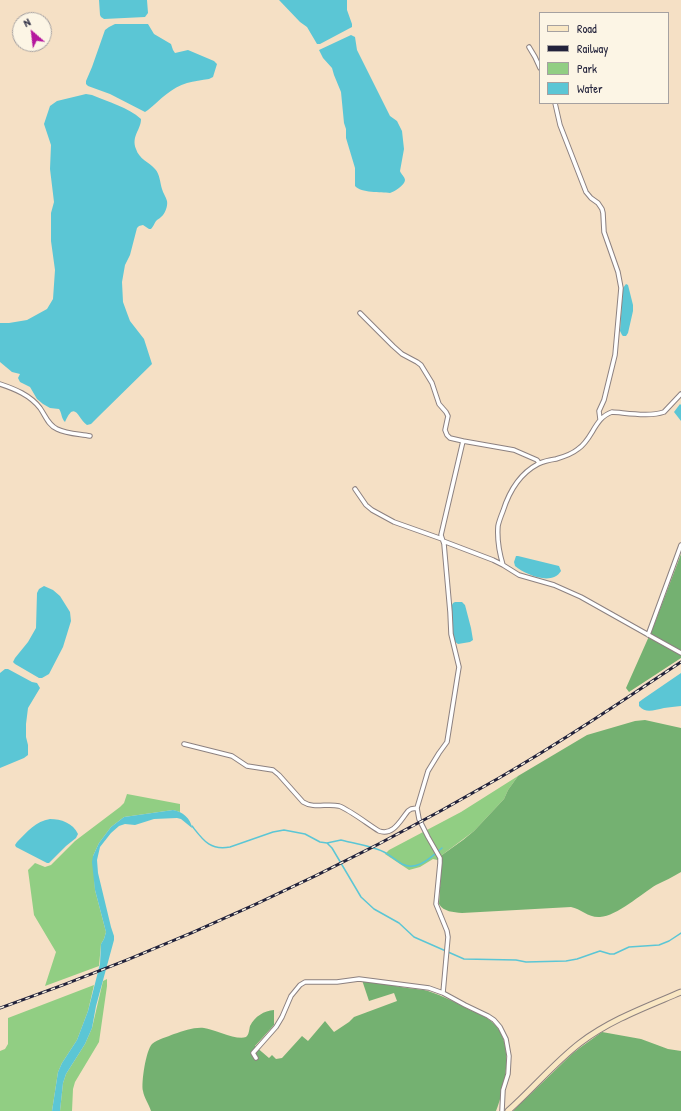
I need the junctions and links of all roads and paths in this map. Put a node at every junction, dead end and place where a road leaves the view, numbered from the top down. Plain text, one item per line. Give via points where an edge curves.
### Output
1 (529, 47) dead end
2 (539, 66) edge
3 (555, 104) edge
4 (360, 313) dead end
5 (0, 384) edge
6 (680, 396) edge
7 (600, 420) junction
8 (90, 436) dead end
9 (463, 441) junction
10 (539, 463) junction
11 (355, 489) dead end
12 (442, 540) junction
13 (681, 545) edge
14 (503, 565) junction
15 (648, 635) junction
16 (681, 653) edge
17 (184, 744) dead end
18 (417, 808) junction
19 (681, 992) edge
20 (443, 993) junction
21 (256, 1058) dead end
22 (502, 1111) edge
23 (508, 1111) edge

1 - 2 street
3 - 7 street via 560,125 586,192 602,209 605,236 621,288 616,355 599,411
4 - 9 street via 402,354 421,365 432,383 439,404 448,416 445,430 447,435
5 - 8 street via 28,397 55,428
6 - 7 street via 664,412 612,412
7 - 10 street via 587,441 577,450
9 - 10 street via 514,450
9 - 12 street
10 - 14 street via 516,482 498,524 499,553
11 - 12 street via 372,510 394,522
12 - 14 street
12 - 18 street via 451,634 458,673 447,742 428,771
13 - 15 street
14 - 15 street via 520,575 554,584 581,596
15 - 16 street
17 - 18 street via 232,756 247,766 273,770 307,805 334,805 343,808 382,833 392,831 408,811
18 - 20 street via 419,819 440,861 436,904 448,937
19 - 23 street via 612,1022 578,1044
20 - 21 street via 415,985 359,979 305,982 291,996 276,1027 253,1053
20 - 22 street via 491,1018 500,1027 508,1044 509,1056

